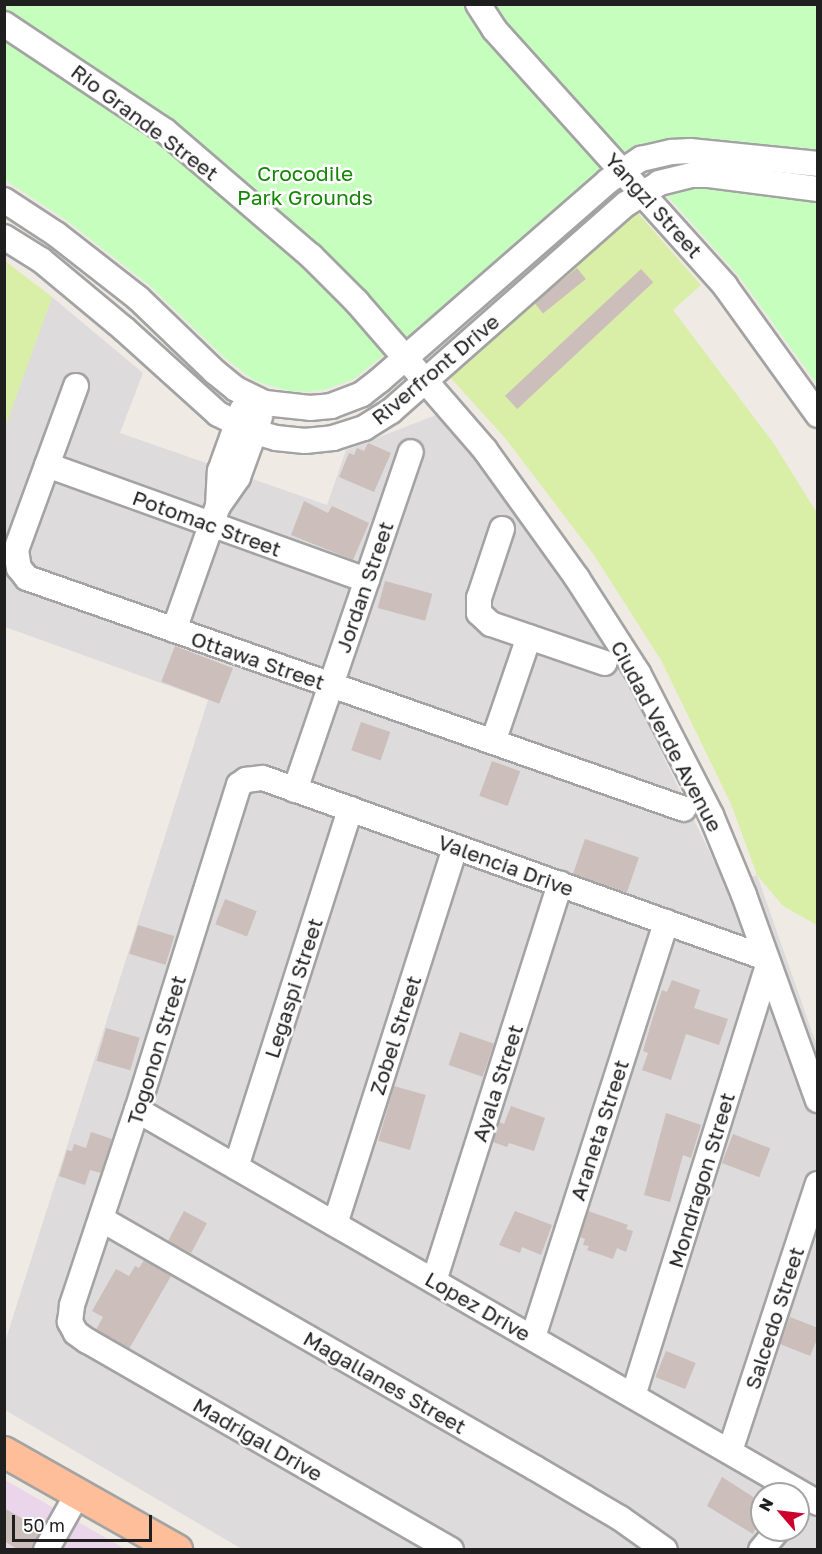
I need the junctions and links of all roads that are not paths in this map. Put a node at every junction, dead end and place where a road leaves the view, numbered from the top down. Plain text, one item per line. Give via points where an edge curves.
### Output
1 (478, 4) edge
2 (4, 24) edge
3 (818, 164) edge
4 (623, 169) junction
5 (818, 189) edge
6 (643, 192) junction
7 (4, 200) edge
8 (4, 237) edge
9 (406, 358) junction
10 (426, 380) junction
11 (76, 386) dead end
12 (256, 400) junction
13 (818, 415) edge
14 (246, 428) junction
15 (411, 452) dead end
16 (47, 465) junction
17 (215, 515) junction
18 (502, 529) dead end
19 (367, 580) junction
20 (174, 630) junction
21 (529, 637) junction
22 (605, 663) dead end
23 (330, 686) junction
24 (493, 742) junction
25 (246, 780) joint
26 (295, 790) junction
27 (350, 809) junction
28 (684, 809) dead end
29 (455, 847) junction
30 (560, 884) junction
31 (666, 922) junction
32 (767, 961) junction
33 (818, 1100) edge
34 (137, 1110) junction
35 (236, 1167) junction
36 (818, 1184) edge
37 (101, 1219) junction
38 (335, 1224) junction
39 (434, 1281) junction
40 (70, 1322) joint
41 (532, 1338) junction
42 (633, 1396) junction
43 (730, 1451) junction
44 (4, 1452) edge
45 (784, 1482) edge
46 (78, 1493) junction
47 (46, 1550) edge
48 (177, 1550) edge
49 (451, 1550) edge
50 (665, 1550) edge

1 - 4 street, Yangzi Street via 494,29
2 - 9 street, Rio Grande Street via 165,131 311,256
3 - 4 street, Riverfront Drive via 690,151 641,159
4 - 6 street, Yangzi Street
4 - 9 street, Riverfront Drive
5 - 6 street, Riverfront Drive via 693,175 659,183
6 - 10 street, Riverfront Drive
6 - 13 street, Yangzi Street via 725,286
7 - 12 street, Riverfront Drive via 56,234 138,298 215,372
8 - 14 street, Riverfront Drive via 40,260 124,329 199,399
9 - 10 street, Rio Grande Street
9 - 12 street, Riverfront Drive via 362,394 331,406 287,408
10 - 14 street, Riverfront Drive via 391,411 364,428 333,438 276,438
10 - 32 street, Ciudad Verde Avenue via 513,488 638,673 711,815
11 - 16 street, Ottawa Street
12 - 14 street
14 - 17 street via 220,471
15 - 19 street, Jordan Street
16 - 17 street, Potomac Street
16 - 20 street, Ottawa Street via 16,550 16,562 22,573 33,581
17 - 19 street, Potomac Street
17 - 20 street
18 - 21 street via 479,598 479,613 491,624
19 - 23 street, Jordan Street
20 - 23 street, Ottawa Street
21 - 22 street
21 - 24 street
23 - 24 street, Ottawa Street
23 - 26 street, Jordan Street
24 - 28 street, Ottawa Street
25 - 26 street, Valencia Drive via 263,778
25 - 34 street, Togonon Street via 235,793
26 - 27 street, Valencia Drive
27 - 29 street, Valencia Drive
27 - 35 street, Legaspi Street
29 - 30 street, Valencia Drive
29 - 38 street, Zobel Street
30 - 31 street, Valencia Drive
30 - 39 street, Ayala Street
31 - 32 street, Valencia Drive
31 - 41 street, Araneta Street
32 - 33 street, Ciudad Verde Avenue
32 - 42 street, Mondragon Street
34 - 35 street, Lopez Drive
34 - 37 street, Togonon Street
35 - 38 street, Lopez Drive
36 - 43 street, Salcedo Street
37 - 40 street, Togonon Street
37 - 50 street, Magallanes Street via 535,1468 620,1518
38 - 39 street, Lopez Drive
39 - 41 street, Lopez Drive
40 - 49 street, Madrigal Drive via 76,1334 87,1341
41 - 42 street, Lopez Drive
42 - 43 street, Lopez Drive
43 - 45 street, Lopez Drive
44 - 46 main road
46 - 47 street
46 - 48 main road

